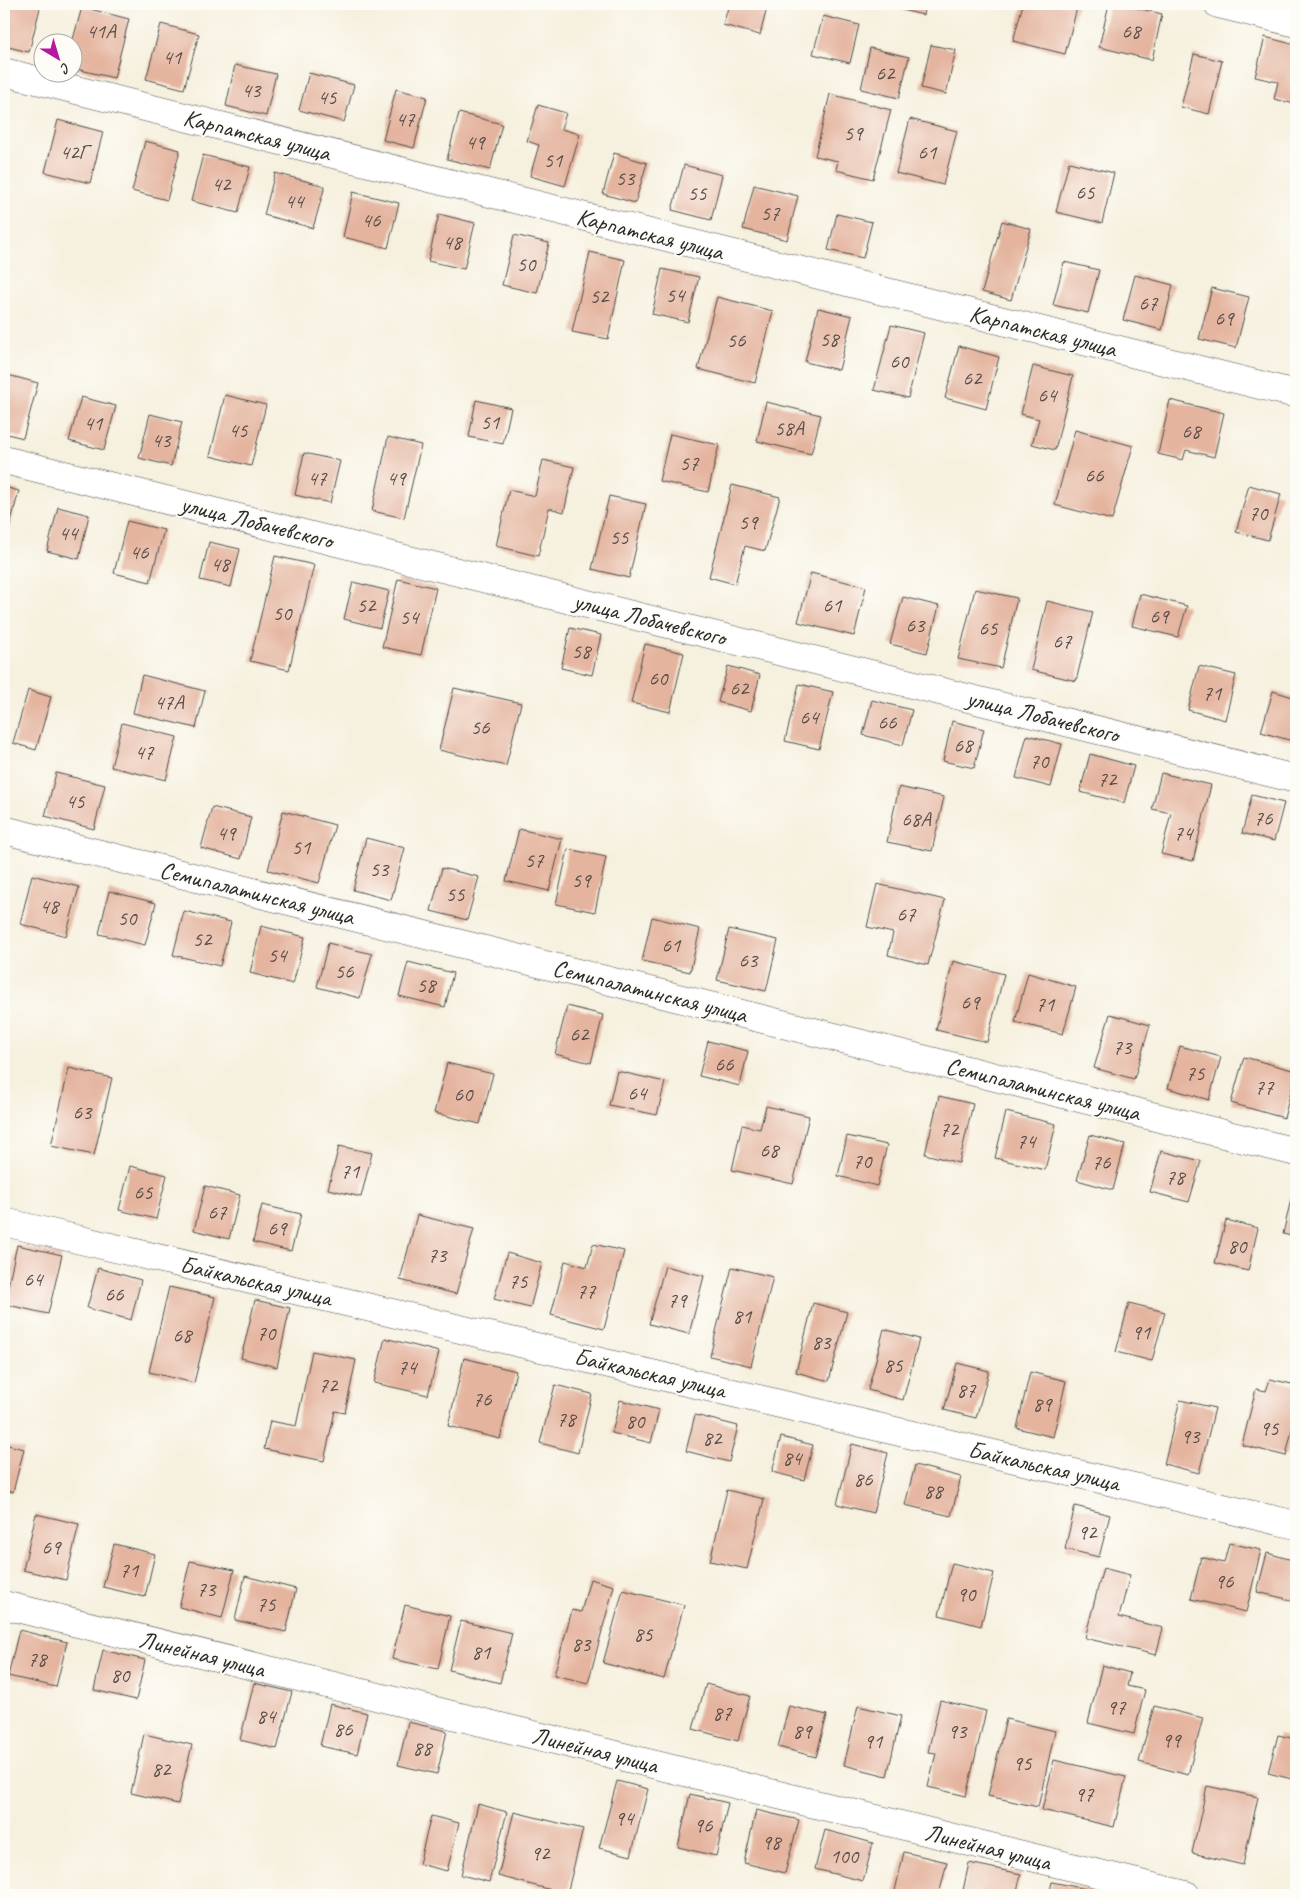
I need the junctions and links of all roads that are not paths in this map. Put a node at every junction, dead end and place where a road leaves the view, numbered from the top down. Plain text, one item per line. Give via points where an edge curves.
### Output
1 (1218, 4) edge
2 (1296, 23) edge
3 (4, 72) edge
4 (1296, 394) edge
5 (4, 460) edge
6 (1296, 779) edge
7 (4, 830) edge
8 (1296, 1152) edge
9 (4, 1222) edge
10 (1296, 1525) edge
11 (4, 1606) edge
12 (1186, 1895) edge

1 - 2 street
3 - 4 street, Карпатская улица
5 - 6 street, улица Лобачевского
7 - 8 street, Семипалатинская улица
9 - 10 street, Байкальская улица
11 - 12 street, Линейная улица

